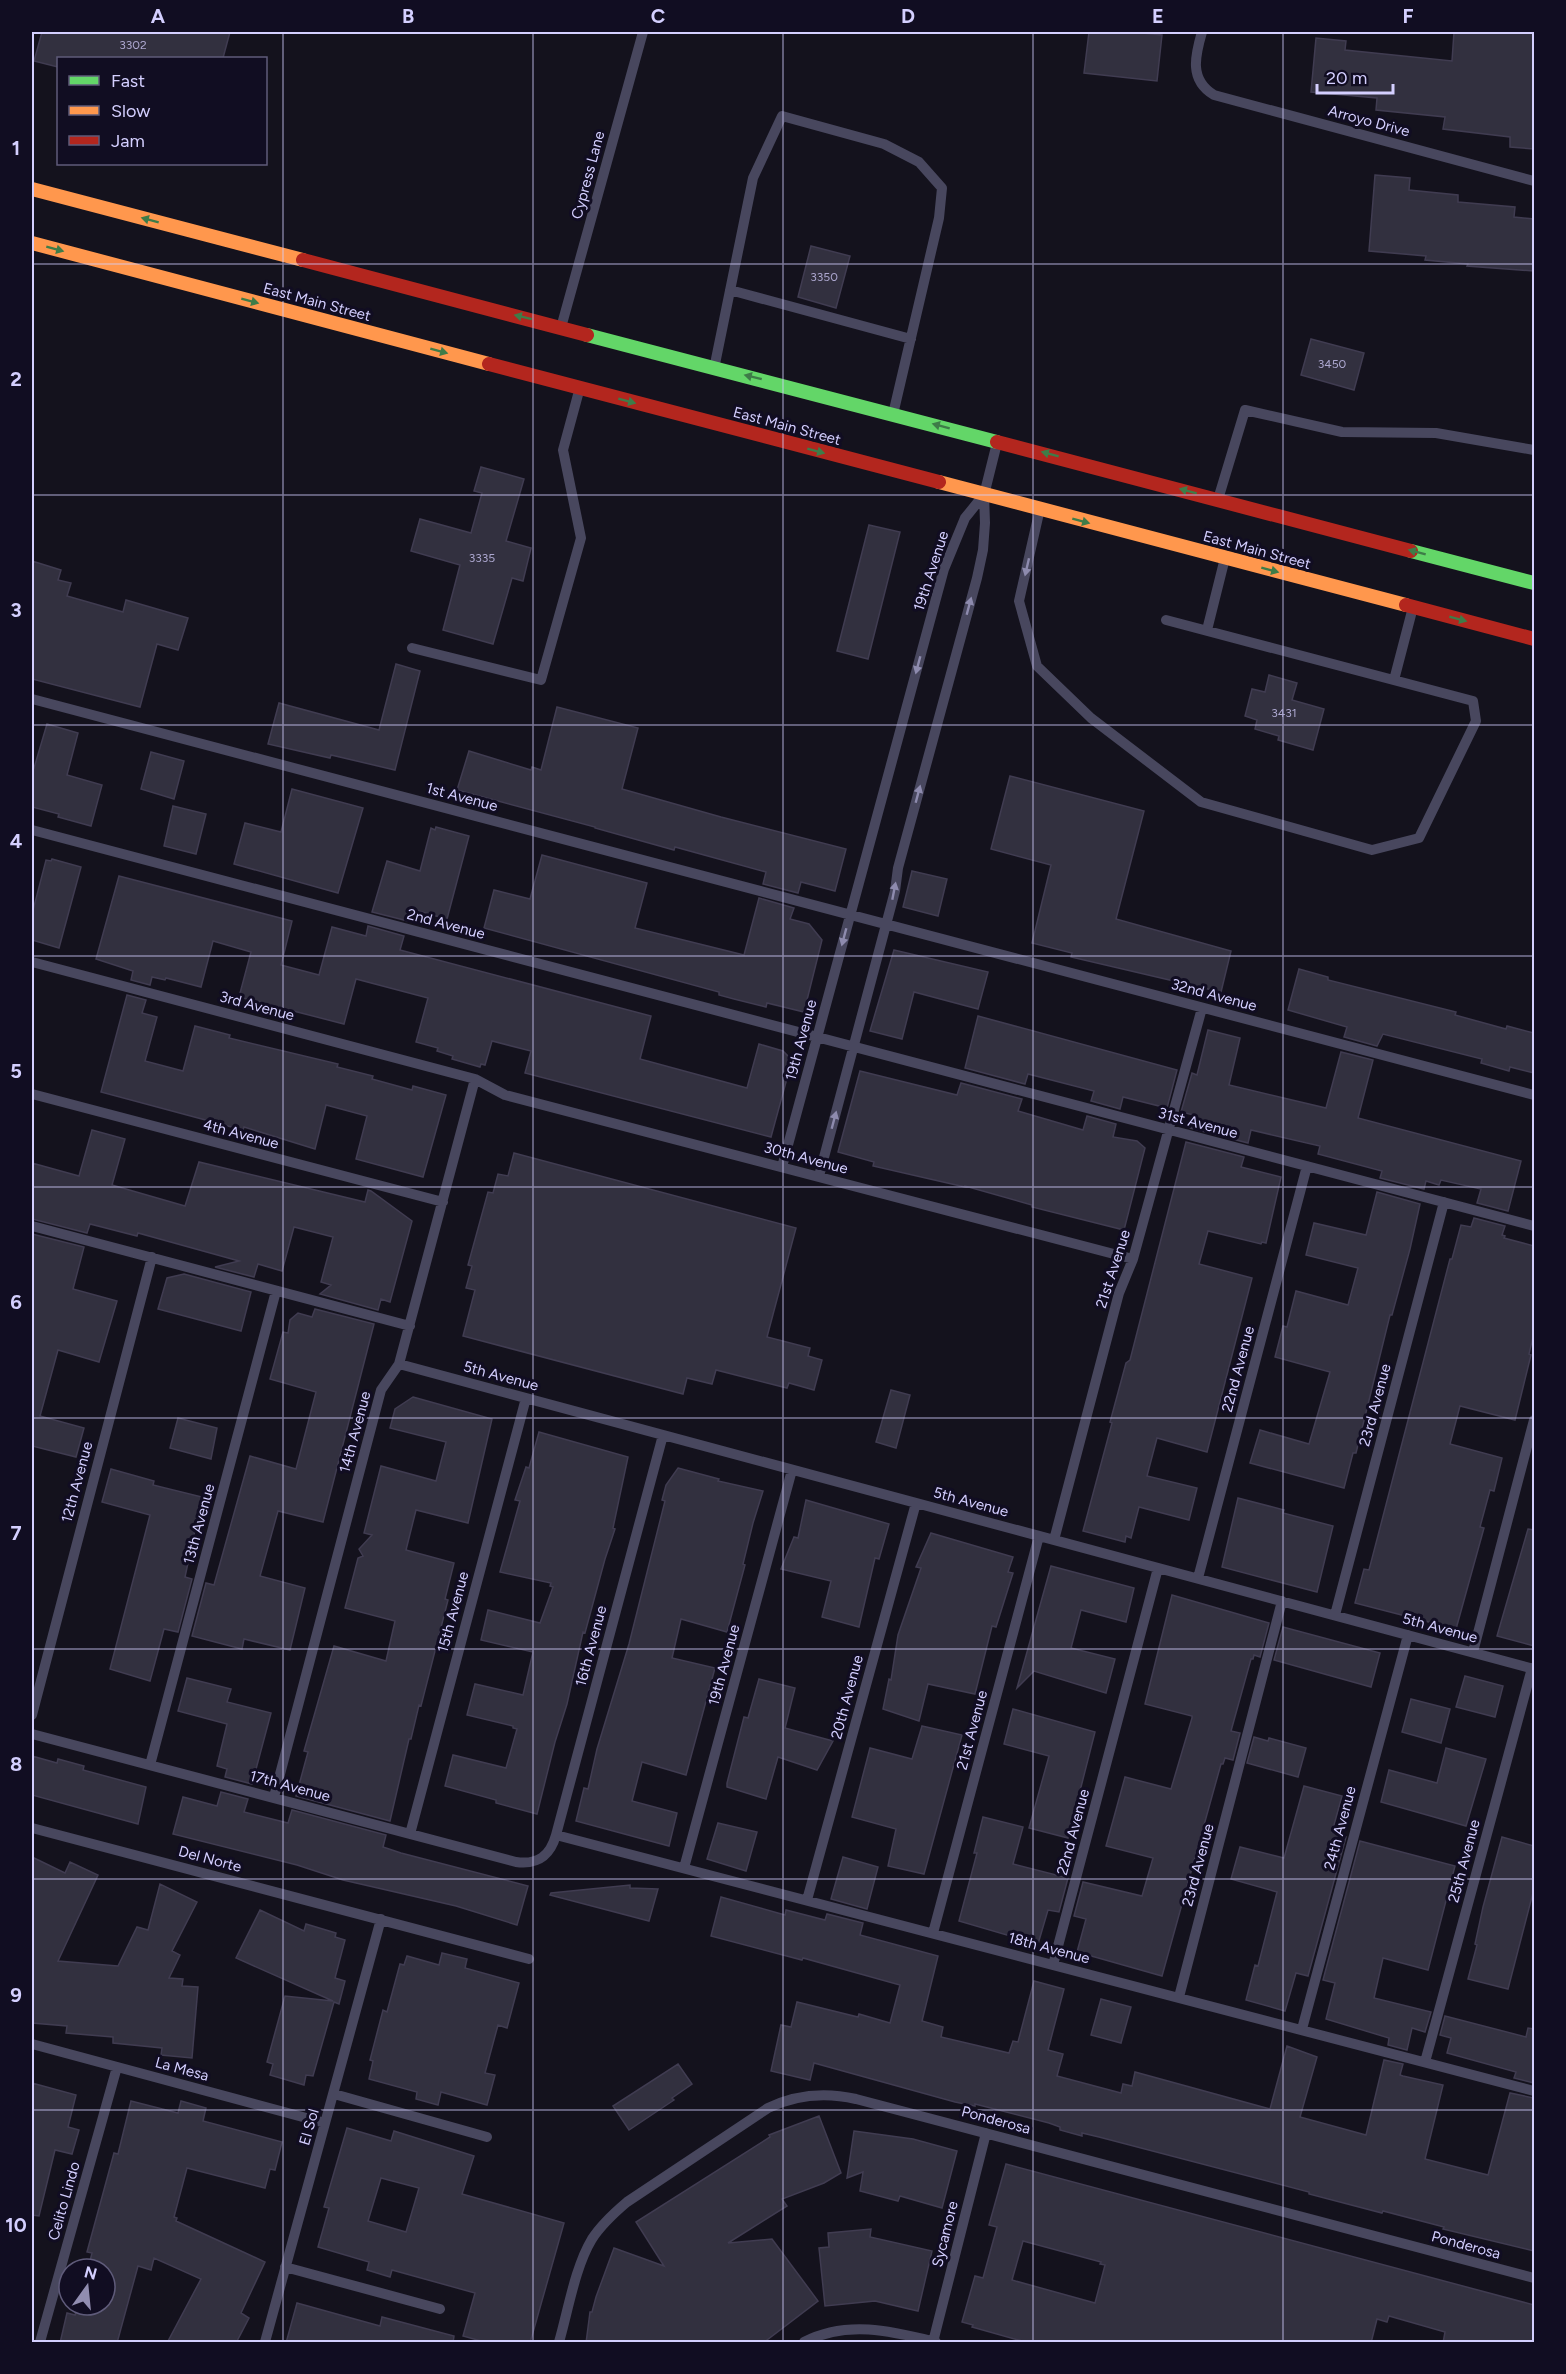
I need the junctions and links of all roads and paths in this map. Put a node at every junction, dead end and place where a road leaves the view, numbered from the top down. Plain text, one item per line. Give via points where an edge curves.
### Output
1 (643, 32) edge
2 (1202, 32) edge
3 (1534, 181) edge
4 (32, 189) edge
5 (32, 243) edge
6 (730, 290) junction
7 (562, 327) junction
8 (912, 339) junction
9 (715, 368) junction
10 (579, 388) junction
11 (893, 414) junction
12 (998, 441) junction
13 (1534, 450) edge
14 (984, 495) junction
15 (1218, 499) junction
16 (1040, 510) junction
17 (1225, 558) junction
18 (1534, 583) edge
19 (1413, 608) junction
20 (1166, 620) dead end
21 (1207, 630) junction
22 (1534, 639) edge
23 (412, 648) dead end
24 (1394, 680) junction
25 (32, 703) edge
26 (32, 830) edge
27 (850, 915) junction
28 (886, 924) junction
29 (32, 962) edge
30 (1202, 1008) junction
31 (817, 1038) junction
32 (853, 1048) junction
33 (475, 1079) junction
34 (32, 1094) edge
35 (1534, 1095) edge
36 (1169, 1131) junction
37 (1307, 1166) junction
38 (782, 1167) junction
39 (819, 1176) junction
40 (443, 1202) junction
41 (1444, 1202) junction
42 (32, 1226) edge
43 (1534, 1226) edge
44 (152, 1257) junction
45 (1133, 1259) junction
46 (276, 1291) junction
47 (410, 1326) junction
48 (399, 1364) junction
49 (526, 1398) junction
50 (1534, 1420) edge
51 (663, 1435) junction
52 (792, 1470) junction
53 (916, 1503) junction
54 (1039, 1536) junction
55 (1054, 1540) junction
56 (1158, 1568) junction
57 (1198, 1578) junction
58 (1282, 1601) junction
59 (1335, 1615) junction
60 (1408, 1635) junction
61 (1473, 1652) junction
62 (1533, 1668) edge
63 (32, 1715) edge
64 (32, 1734) edge
65 (150, 1765) junction
66 (274, 1797) junction
67 (32, 1828) edge
68 (410, 1834) junction
69 (556, 1835) junction
70 (540, 1860) joint
71 (684, 1868) junction
72 (807, 1900) junction
73 (381, 1919) junction
74 (933, 1933) junction
75 (529, 1959) dead end
76 (1053, 1965) junction
77 (1179, 1997) junction
78 (1302, 2030) junction
79 (32, 2044) edge
80 (1425, 2062) junction
81 (117, 2067) junction
82 (1534, 2091) edge
83 (334, 2094) junction
84 (326, 2122) junction
85 (986, 2133) junction
86 (488, 2137) dead end
87 (285, 2266) junction
88 (1534, 2278) edge
89 (440, 2309) dead end
90 (934, 2342) edge
91 (40, 2343) edge
92 (265, 2343) edge
93 (559, 2343) edge
94 (804, 2343) edge

1 - 7 lane, Cypress Lane
2 - 3 lane, Arroyo Drive via 1196,74 1206,90
7 -> 4 main road via 206,240
5 -> 10 main road, East Main Street via 195,281
6 - 8 lane
6 - 8 lane via 753,178 782,116 884,144 919,162 942,188
6 - 9 lane
7 - 9 main road
8 - 11 lane
11 -> 9 main road
10 -> 14 main road, East Main Street
10 - 23 lane via 563,450 581,538 541,680
12 -> 11 main road
12 - 14 lane
15 -> 12 main road
13 - 15 lane via 1436,433 1342,432 1245,410
14 - 16 main road, East Main Street
14 -> 27 lane, 19th Avenue via 965,518 944,569
28 -> 14 lane via 977,578 986,523
18 -> 15 main road
16 -> 17 main road, East Main Street
16 -> 24 lane via 1019,601 1037,666 1091,718 1201,802 1372,850 1419,838 1476,721 1473,701
17 -> 19 main road, East Main Street
17 - 21 lane
19 -> 22 main road, East Main Street
19 - 24 lane
20 - 21 lane
21 - 24 lane
25 - 27 lane, 1st Avenue
26 - 31 lane, 2nd Avenue
27 - 28 lane, 1st Avenue
27 -> 31 lane, 19th Avenue
28 - 30 lane, 32nd Avenue
28 - 32 lane
29 - 33 lane, 3rd Avenue
30 - 35 lane, 32nd Avenue
30 - 36 lane, 21st Avenue
31 - 32 lane, 2nd Avenue
31 - 38 lane, 19th Avenue
32 - 36 lane, 31st Avenue
39 -> 32 lane
33 - 38 lane, 30th Avenue via 506,1095
33 - 40 lane, 14th Avenue
34 - 40 lane, 4th Avenue
36 - 37 lane, 31st Avenue
36 - 45 lane, 21st Avenue
37 - 41 lane, 31st Avenue
37 - 57 lane, 22nd Avenue
38 - 39 lane, 30th Avenue
39 - 45 lane, 30th Avenue
40 - 47 lane, 14th Avenue
41 - 43 lane, 31st Avenue
41 - 59 lane, 23rd Avenue
42 - 44 lane
44 - 46 lane
44 - 63 lane, 12th Avenue
45 - 55 lane, 21st Avenue via 1119,1293
46 - 47 lane
46 - 65 lane, 13th Avenue
47 - 48 lane, 14th Avenue
48 - 49 lane, 5th Avenue
48 - 66 lane, 14th Avenue via 381,1390
49 - 51 lane, 5th Avenue
49 - 68 lane, 15th Avenue
50 - 61 lane
51 - 52 lane, 5th Avenue
51 - 69 lane, 16th Avenue
52 - 53 lane, 5th Avenue
52 - 71 lane, 19th Avenue
53 - 54 lane, 5th Avenue
53 - 72 lane, 20th Avenue
54 - 55 lane, 5th Avenue
54 - 74 lane, 21st Avenue
55 - 56 lane, 5th Avenue
56 - 57 lane, 5th Avenue
56 - 76 lane, 22nd Avenue
57 - 58 lane, 5th Avenue
58 - 59 lane, 5th Avenue
58 - 77 lane, 23rd Avenue
59 - 60 lane, 5th Avenue
60 - 61 lane, 5th Avenue
60 - 78 lane, 24th Avenue
61 - 62 lane, 5th Avenue
62 - 80 lane, 25th Avenue
64 - 65 lane, 17th Avenue
65 - 66 lane, 17th Avenue
66 - 68 lane, 17th Avenue
67 - 73 lane, Del Norte
68 - 70 lane, 17th Avenue via 516,1862
69 - 70 lane, 16th Avenue via 553,1847
69 - 71 lane, 18th Avenue
71 - 72 lane, 18th Avenue
72 - 74 lane, 18th Avenue
73 - 75 lane, Del Norte
73 - 83 lane, El Sol
74 - 76 lane, 18th Avenue
76 - 77 lane, 18th Avenue
77 - 78 lane, 18th Avenue
78 - 80 lane, 18th Avenue
79 - 81 lane, La Mesa
80 - 82 lane, 18th Avenue
81 - 84 lane, La Mesa
81 - 91 lane, Celito Lindo
83 - 84 lane, El Sol
83 - 86 lane
84 - 87 lane, El Sol
85 - 88 lane, Ponderosa
85 - 90 lane, Sycamore
85 - 93 lane, Ponderosa via 841,2095 811,2095 768,2108 627,2202 608,2219 582,2260
87 - 89 lane
87 - 92 lane, El Sol
90 - 94 lane via 863,2328 827,2333

